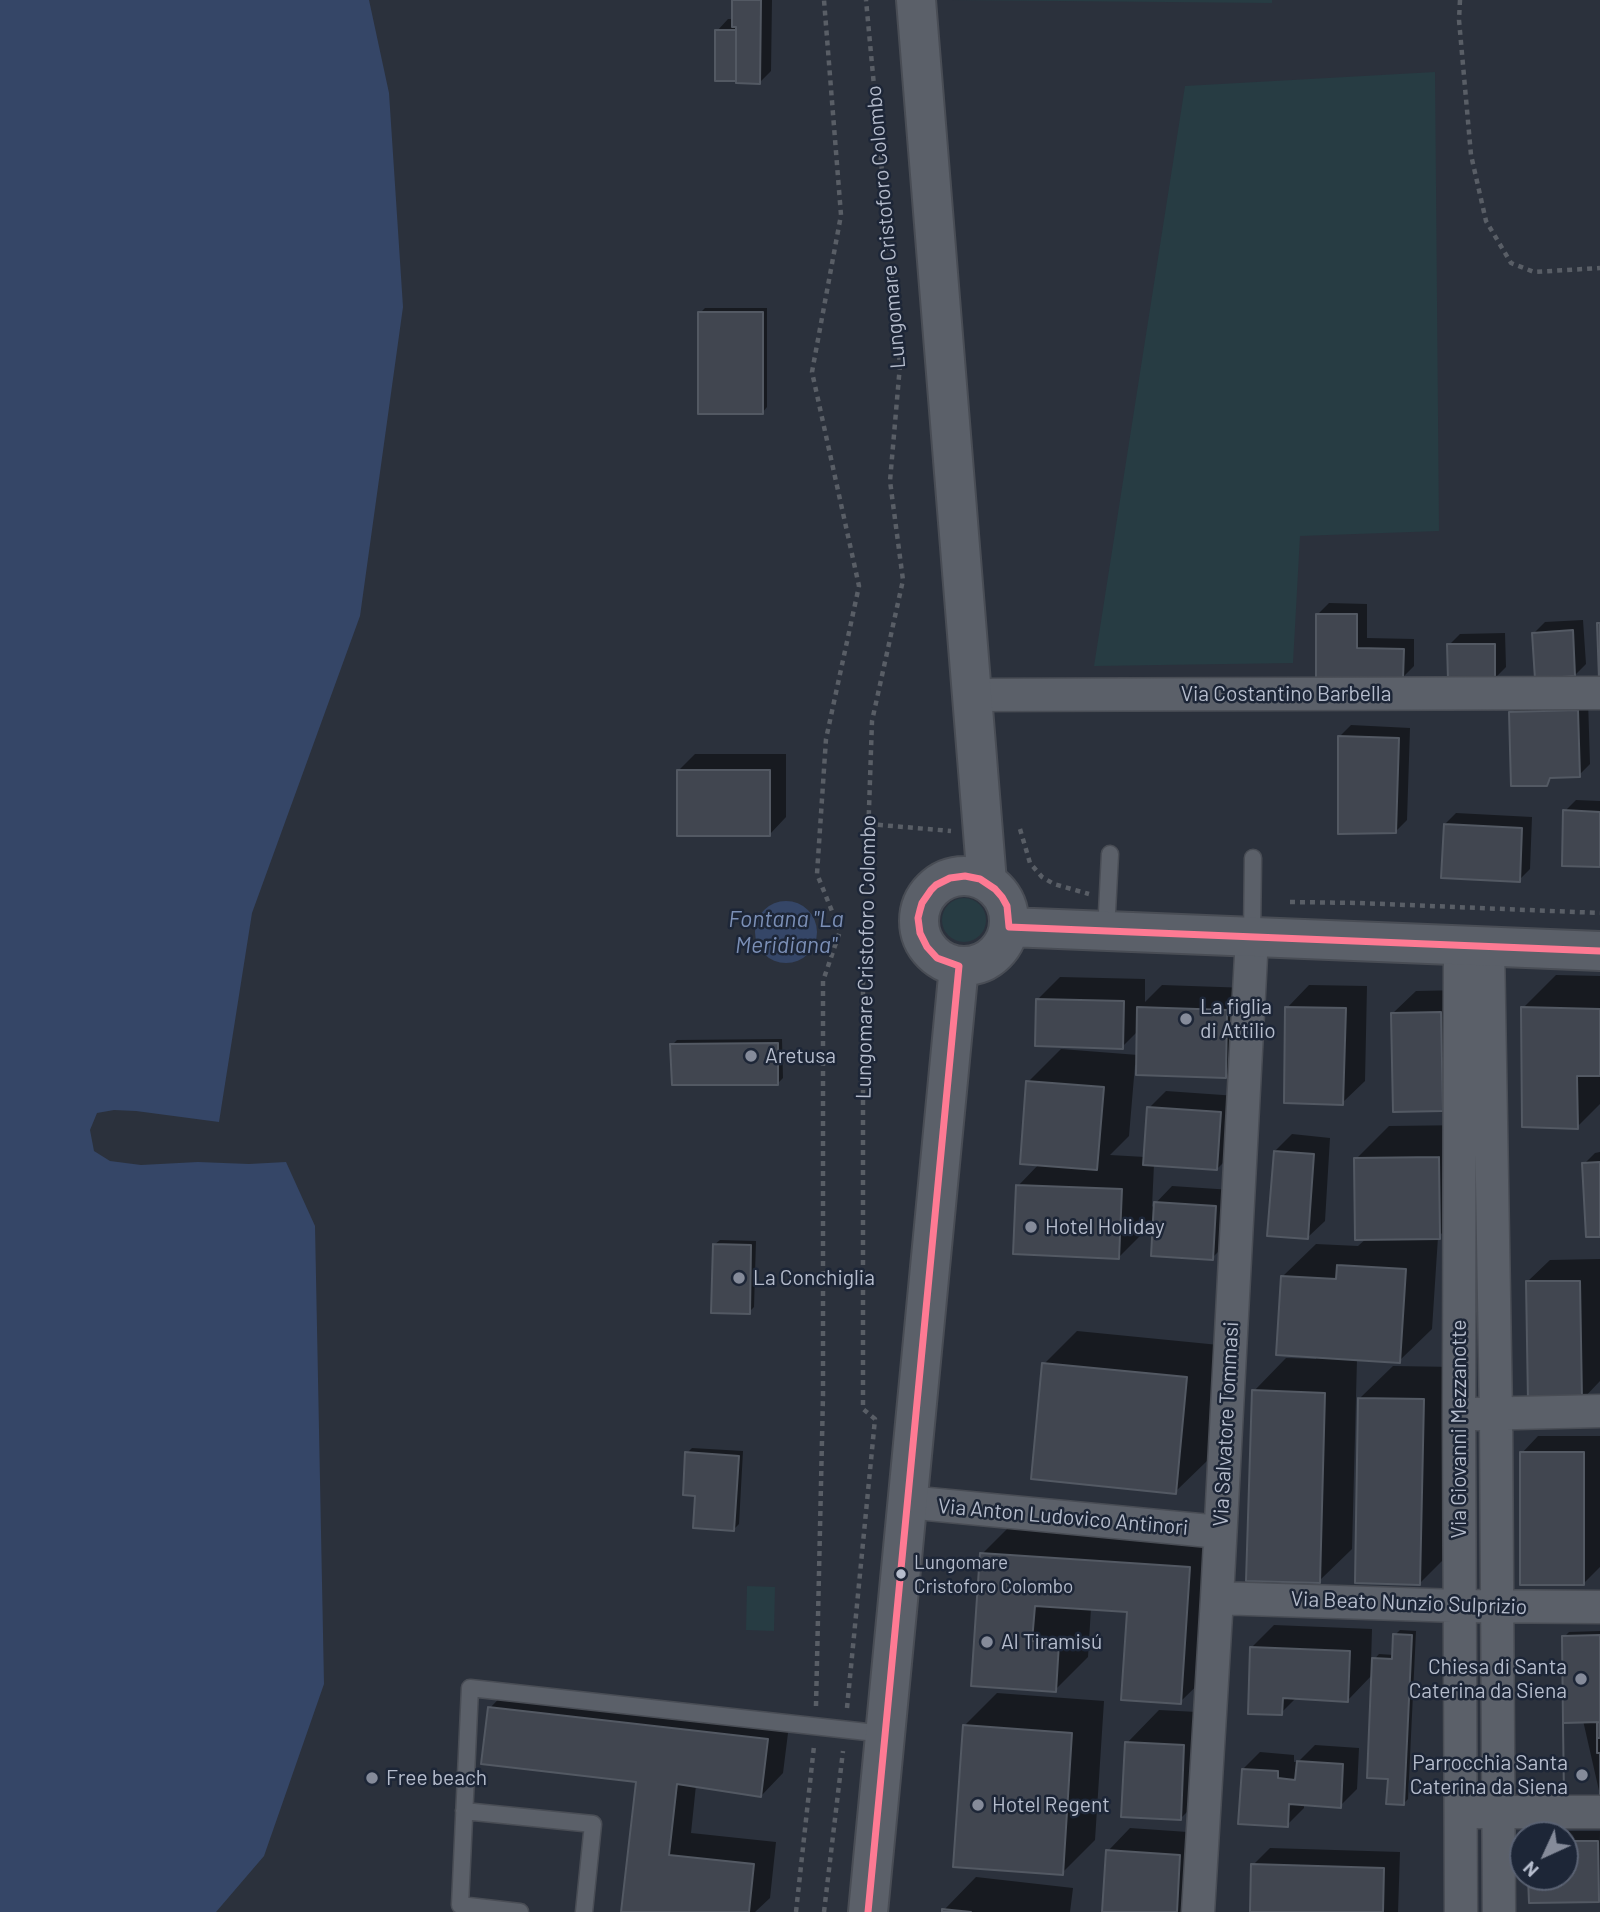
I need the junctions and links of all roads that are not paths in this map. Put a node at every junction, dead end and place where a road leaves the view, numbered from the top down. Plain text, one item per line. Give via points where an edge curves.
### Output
1 (916, 0) edge
2 (1600, 693) edge
3 (972, 695) junction
4 (1110, 855) dead end
5 (1253, 858) dead end
6 (987, 883) junction
7 (1009, 927) junction
8 (1106, 931) junction
9 (1252, 937) junction
10 (1474, 946) junction
11 (1600, 951) edge
12 (959, 966) junction
13 (1600, 1411) edge
14 (1459, 1414) junction
15 (1496, 1415) junction
16 (907, 1502) junction
17 (1220, 1532) junction
18 (1217, 1598) junction
19 (1459, 1606) junction
20 (1497, 1607) junction
21 (1600, 1607) edge
22 (885, 1734) junction
23 (464, 1811) junction
24 (1461, 1811) junction
25 (1498, 1812) junction
26 (1600, 1812) edge
27 (520, 1912) edge
28 (584, 1912) edge
29 (868, 1912) edge
30 (1198, 1912) edge
31 (1461, 1912) edge
32 (1499, 1912) edge

1 - 3 street
2 - 3 street, Via Costantino Barbella
3 - 6 street
4 - 8 lane
5 - 9 lane
6 - 7 street via 1007,906
6 - 12 street via 973,877 950,878 936,885 922,903 918,925 923,940 937,958
7 - 8 street
7 - 12 street via 992,957 973,966
8 - 9 street
9 - 10 street
9 - 17 street, Via Salvatore Tommasi
10 - 11 street
10 - 14 street, Via Giovanni Mezzanotte
10 - 15 street, Via Giovanni Mezzanotte
12 - 16 street
13 - 15 street
14 - 15 street
14 - 19 street, Via Giovanni Mezzanotte
15 - 20 street, Via Giovanni Mezzanotte
16 - 17 street, Via Anton Ludovico Antinori
16 - 22 street
17 - 18 street, Via Salvatore Tommasi
18 - 19 street, Via Beato Nunzio Sulprizio
18 - 30 street, Via Salvatore Tommasi
19 - 20 street, Via Beato Nunzio Sulprizio
19 - 24 street, Via Giovanni Mezzanotte
20 - 21 street, Via Beato Nunzio Sulprizio
20 - 25 street, Via Giovanni Mezzanotte
22 - 23 lane via 470,1688
22 - 29 street
23 - 27 lane via 460,1905
23 - 28 lane via 593,1824
24 - 25 street
24 - 31 street, Via Giovanni Mezzanotte
25 - 26 street
25 - 32 street, Via Giovanni Mezzanotte

